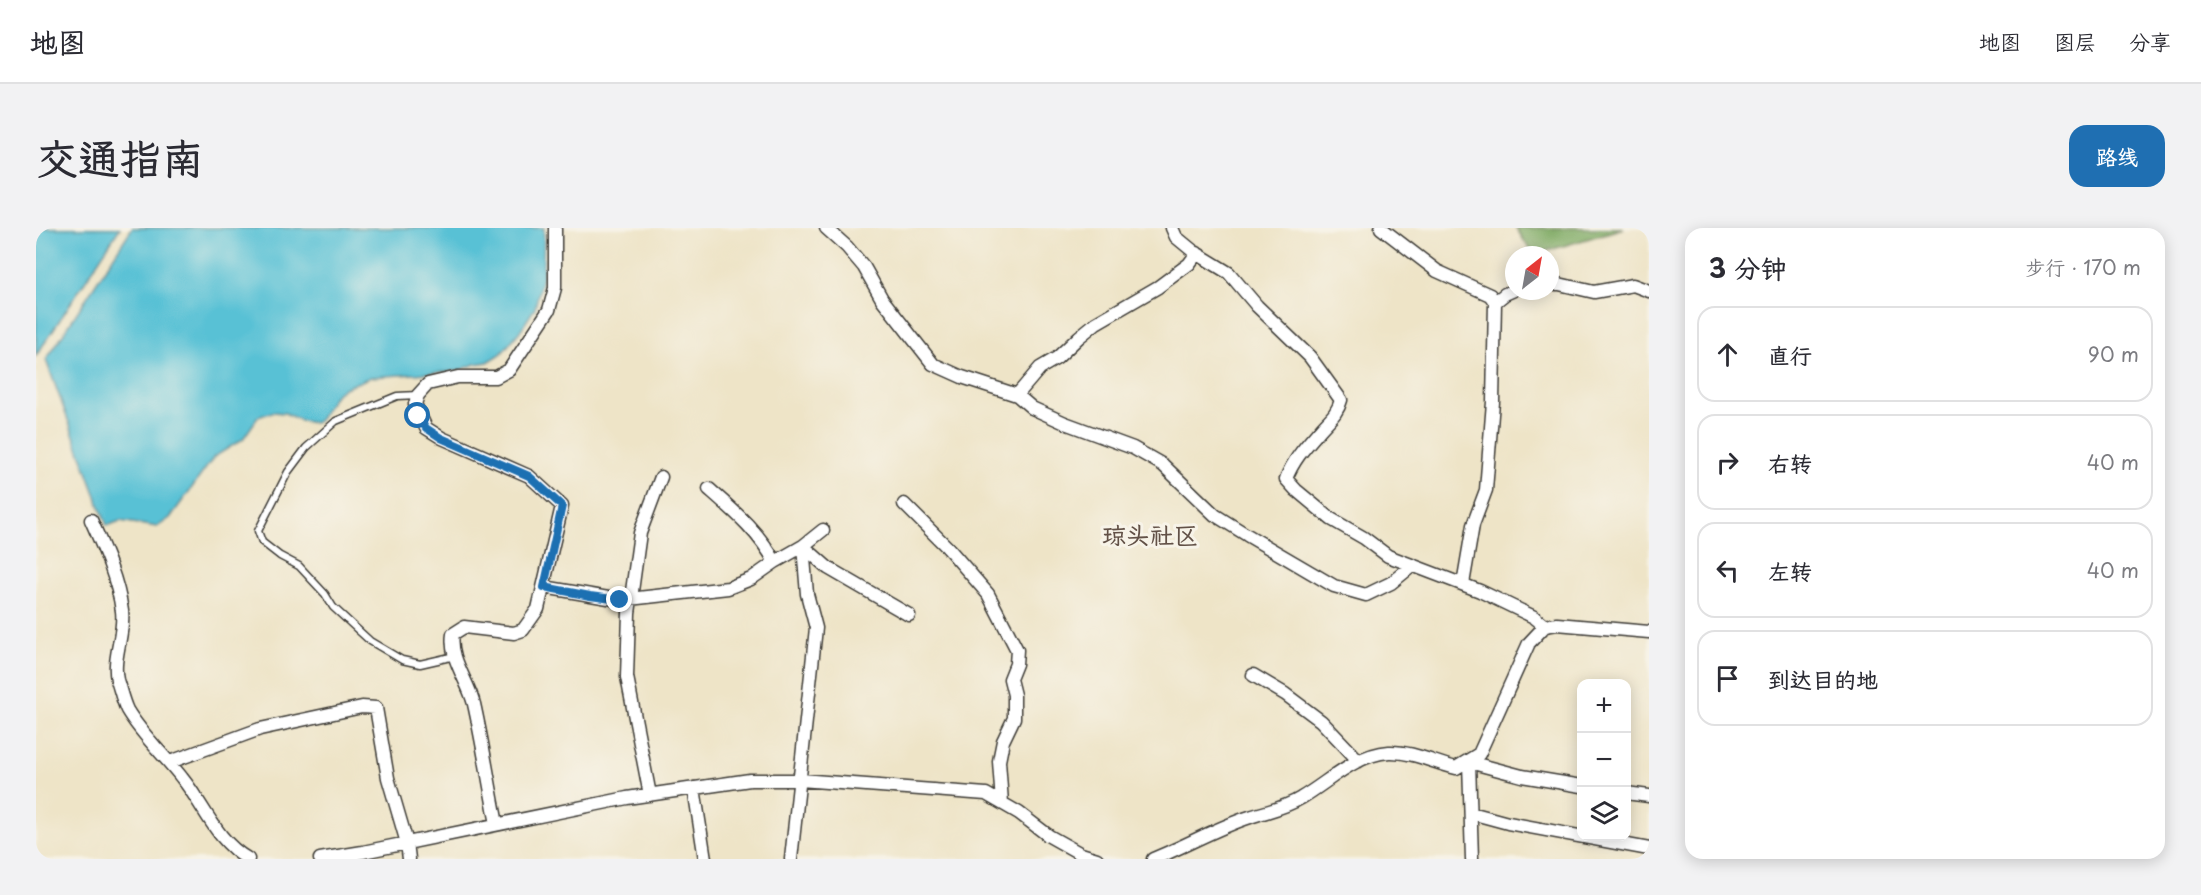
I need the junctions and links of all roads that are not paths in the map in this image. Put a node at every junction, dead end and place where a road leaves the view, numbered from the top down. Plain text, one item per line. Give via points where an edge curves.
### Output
1 (555, 228) edge
2 (826, 228) edge
3 (1172, 228) edge
4 (1381, 228) edge
5 (1197, 254) junction
6 (1559, 284) edge
7 (1649, 291) edge
8 (1505, 294) edge
9 (1495, 302) junction
10 (418, 395) junction
11 (1017, 395) junction
12 (661, 477) dead end
13 (709, 489) dead end
14 (904, 504) dead end
15 (91, 520) dead end
16 (823, 530) dead end
17 (803, 546) junction
18 (775, 562) junction
19 (1413, 565) junction
20 (1463, 584) junction
21 (544, 587) junction
22 (631, 597) junction
23 (909, 615) dead end
24 (1545, 626) junction
25 (1649, 632) edge
26 (455, 656) junction
27 (1253, 675) dead end
28 (1359, 761) junction
29 (170, 762) junction
30 (1469, 762) junction
31 (800, 780) junction
32 (1577, 785) edge
33 (694, 788) junction
34 (1631, 794) edge
35 (650, 795) junction
36 (1649, 796) edge
37 (1002, 803) junction
38 (1471, 813) junction
39 (496, 824) junction
40 (407, 843) junction
41 (1649, 849) edge
42 (248, 859) edge
43 (320, 859) edge
44 (409, 859) edge
45 (705, 859) edge
46 (791, 859) edge
47 (1097, 859) edge
48 (1154, 859) edge
49 (1472, 859) edge

1 - 10 street via 555,288 549,310 509,370 496,377 442,380 428,384
2 - 11 street via 864,267 882,298 933,364
3 - 5 street via 1176,237
4 - 9 street via 1437,271 1490,295
5 - 11 street via 1158,287 1096,323 1040,368
5 - 19 street via 1229,273 1310,357 1341,400 1338,412 1292,463 1286,479 1331,519 1388,556
6 - 7 street via 1594,292 1633,285
8 - 9 street
9 - 20 street via 1486,490 1473,525
10 - 21 street via 415,404 426,428 529,476 562,506
10 - 26 lane via 397,396 353,412 330,426 288,472 258,531 262,542 299,566 333,607 370,641 402,660 420,664
11 - 19 street via 1032,408 1133,448 1163,465 1215,514 1334,586 1366,595 1391,583
12 - 22 street via 640,533
13 - 18 street via 748,525
14 - 37 street via 988,594 1017,650 1010,679 1014,718 999,761
15 - 29 street via 112,570 122,612 117,677 126,708
16 - 17 street
17 - 18 street
17 - 23 street via 828,568
17 - 31 street via 807,594 816,628
18 - 22 street via 751,579 728,588
19 - 20 street
20 - 24 street
21 - 22 street via 600,598
21 - 26 street via 538,609 523,630 514,633 464,627 453,634 451,646
22 - 35 street via 627,677
24 - 25 street
24 - 30 street via 1529,643 1479,754
26 - 39 street via 473,703
27 - 28 street via 1321,721
28 - 30 street via 1390,752 1456,768
28 - 48 street via 1293,803 1203,835
29 - 40 street via 260,729 362,707 376,708 388,778
29 - 42 street via 210,822
30 - 32 street
30 - 38 street
31 - 33 street via 750,780
31 - 37 street via 986,794
31 - 46 street
33 - 35 street
33 - 45 street
34 - 36 street
35 - 39 street
37 - 47 street via 1049,836
38 - 41 street via 1508,824
38 - 49 street
39 - 40 street
40 - 43 street
40 - 44 street

